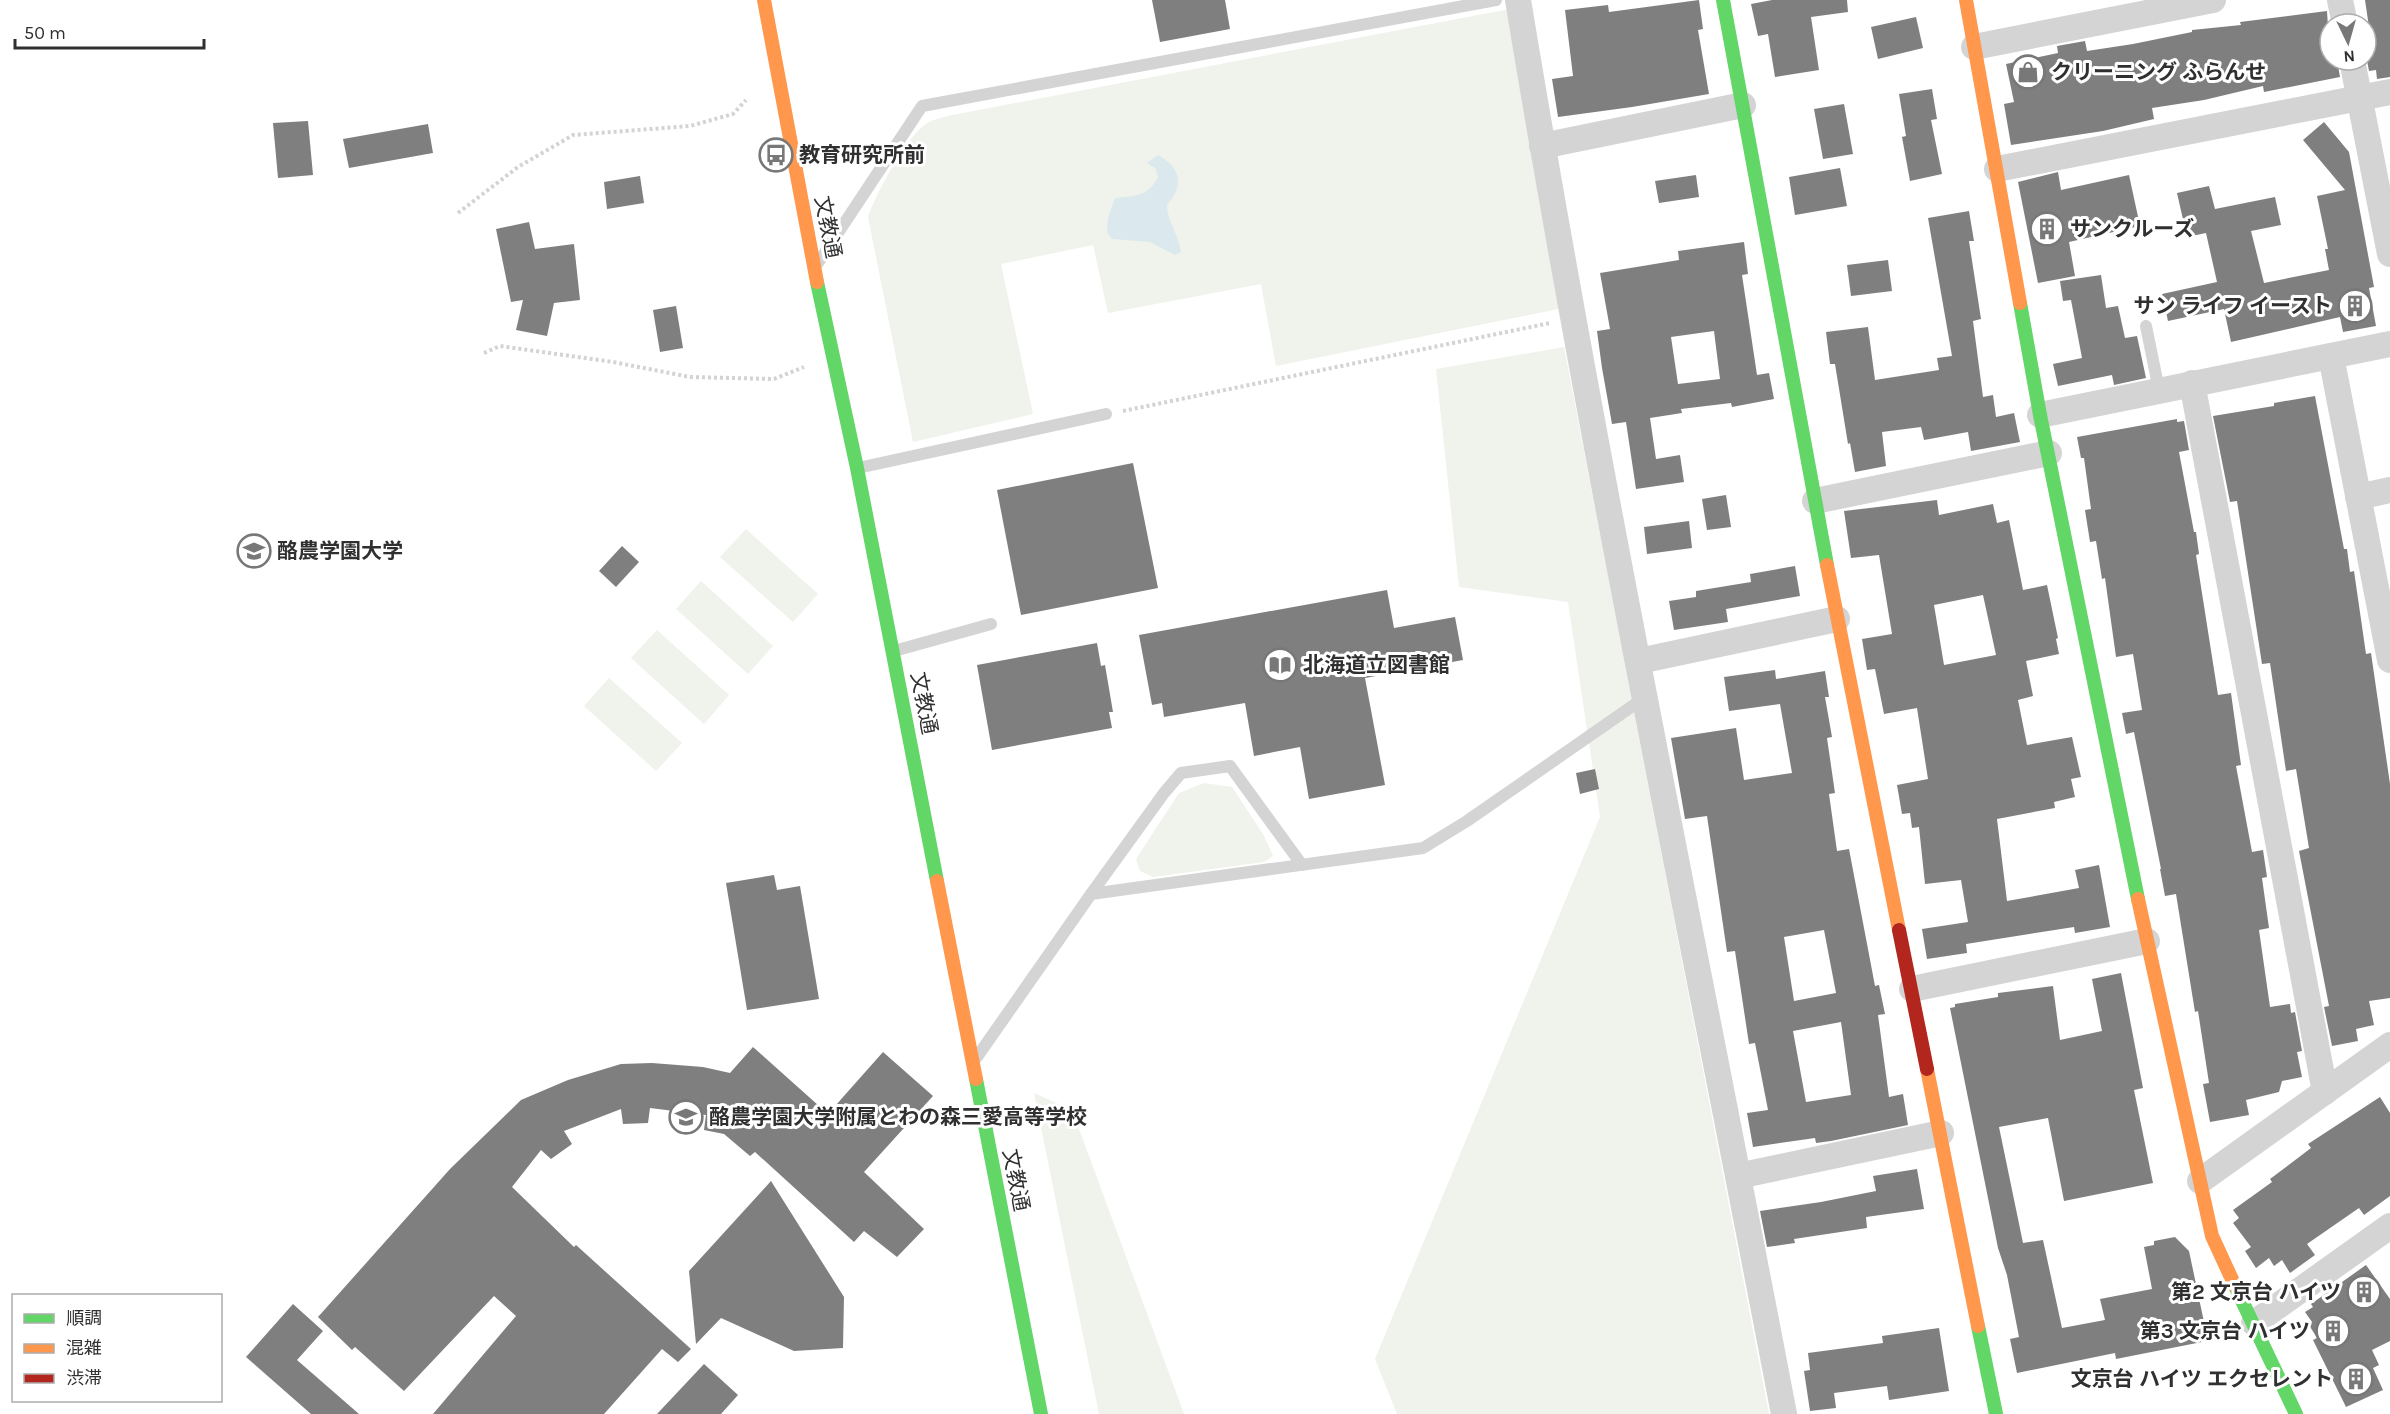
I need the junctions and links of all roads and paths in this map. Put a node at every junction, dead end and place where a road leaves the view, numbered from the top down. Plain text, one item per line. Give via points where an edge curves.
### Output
1 (764, 0) edge
2 (1496, 0) edge
3 (1518, 0) edge
4 (1723, 0) edge
5 (1966, 0) edge
6 (2213, 0) edge
7 (1974, 47) junction
8 (2355, 72) edge
9 (2390, 92) edge
10 (2360, 98) junction
11 (746, 100) dead end
12 (1743, 105) junction
13 (1542, 146) junction
14 (1997, 169) junction
15 (458, 213) dead end
16 (2390, 254) edge
17 (814, 269) junction
18 (1574, 318) junction
19 (2146, 326) dead end
20 (2390, 344) edge
21 (484, 353) dead end
22 (2331, 356) junction
23 (804, 367) dead end
24 (2192, 383) junction
25 (2159, 390) junction
26 (1106, 414) joint
27 (2040, 415) junction
28 (2049, 453) junction
29 (857, 468) junction
30 (2390, 490) edge
31 (2358, 497) junction
32 (1815, 501) junction
33 (1837, 618) junction
34 (991, 624) dead end
35 (892, 651) junction
36 (2390, 660) edge
37 (1639, 661) junction
38 (1645, 697) junction
39 (1302, 865) junction
40 (1092, 894) junction
41 (2147, 941) junction
42 (1912, 989) junction
43 (2390, 1045) edge
44 (972, 1064) junction
45 (2325, 1092) junction
46 (1941, 1133) junction
47 (1738, 1176) junction
48 (2200, 1181) junction
49 (2390, 1226) edge
50 (2254, 1323) junction
51 (1041, 1414) edge
52 (1784, 1414) edge
53 (1996, 1414) edge
54 (2296, 1414) edge

1 - 17 street, 文教通
2 - 17 lane via 922,106
3 - 13 street
4 - 12 street
5 - 7 street
6 - 7 street
7 - 14 street
8 - 10 street
9 - 10 street
10 - 14 street
10 - 16 street
11 - 15 path via 733,114 690,126 573,135 518,167
12 - 13 street
12 - 32 street
13 - 18 street
14 - 27 street
17 - 29 street, 文教通
18 - 26 path
18 - 37 street
19 - 25 lane
20 - 22 street
21 - 23 path via 500,346 690,377 774,379
22 - 24 street
22 - 31 street
24 - 25 street
24 - 45 street
25 - 27 street
26 - 29 lane
27 - 28 street
28 - 32 street
28 - 41 street
29 - 35 street, 文教通
30 - 31 street
31 - 36 street
32 - 33 street
33 - 37 street
33 - 42 street
34 - 35 lane
35 - 44 street, 文教通
37 - 38 street
38 - 39 lane via 1423,848
38 - 47 street
39 - 40 lane
39 - 40 lane via 1230,766 1181,773
40 - 44 lane
41 - 42 street
41 - 48 street
42 - 46 street
43 - 45 street
44 - 51 street, 文教通
45 - 48 street
46 - 47 street
46 - 53 street
47 - 52 street
48 - 50 street via 2212,1236
49 - 50 street
50 - 54 street

